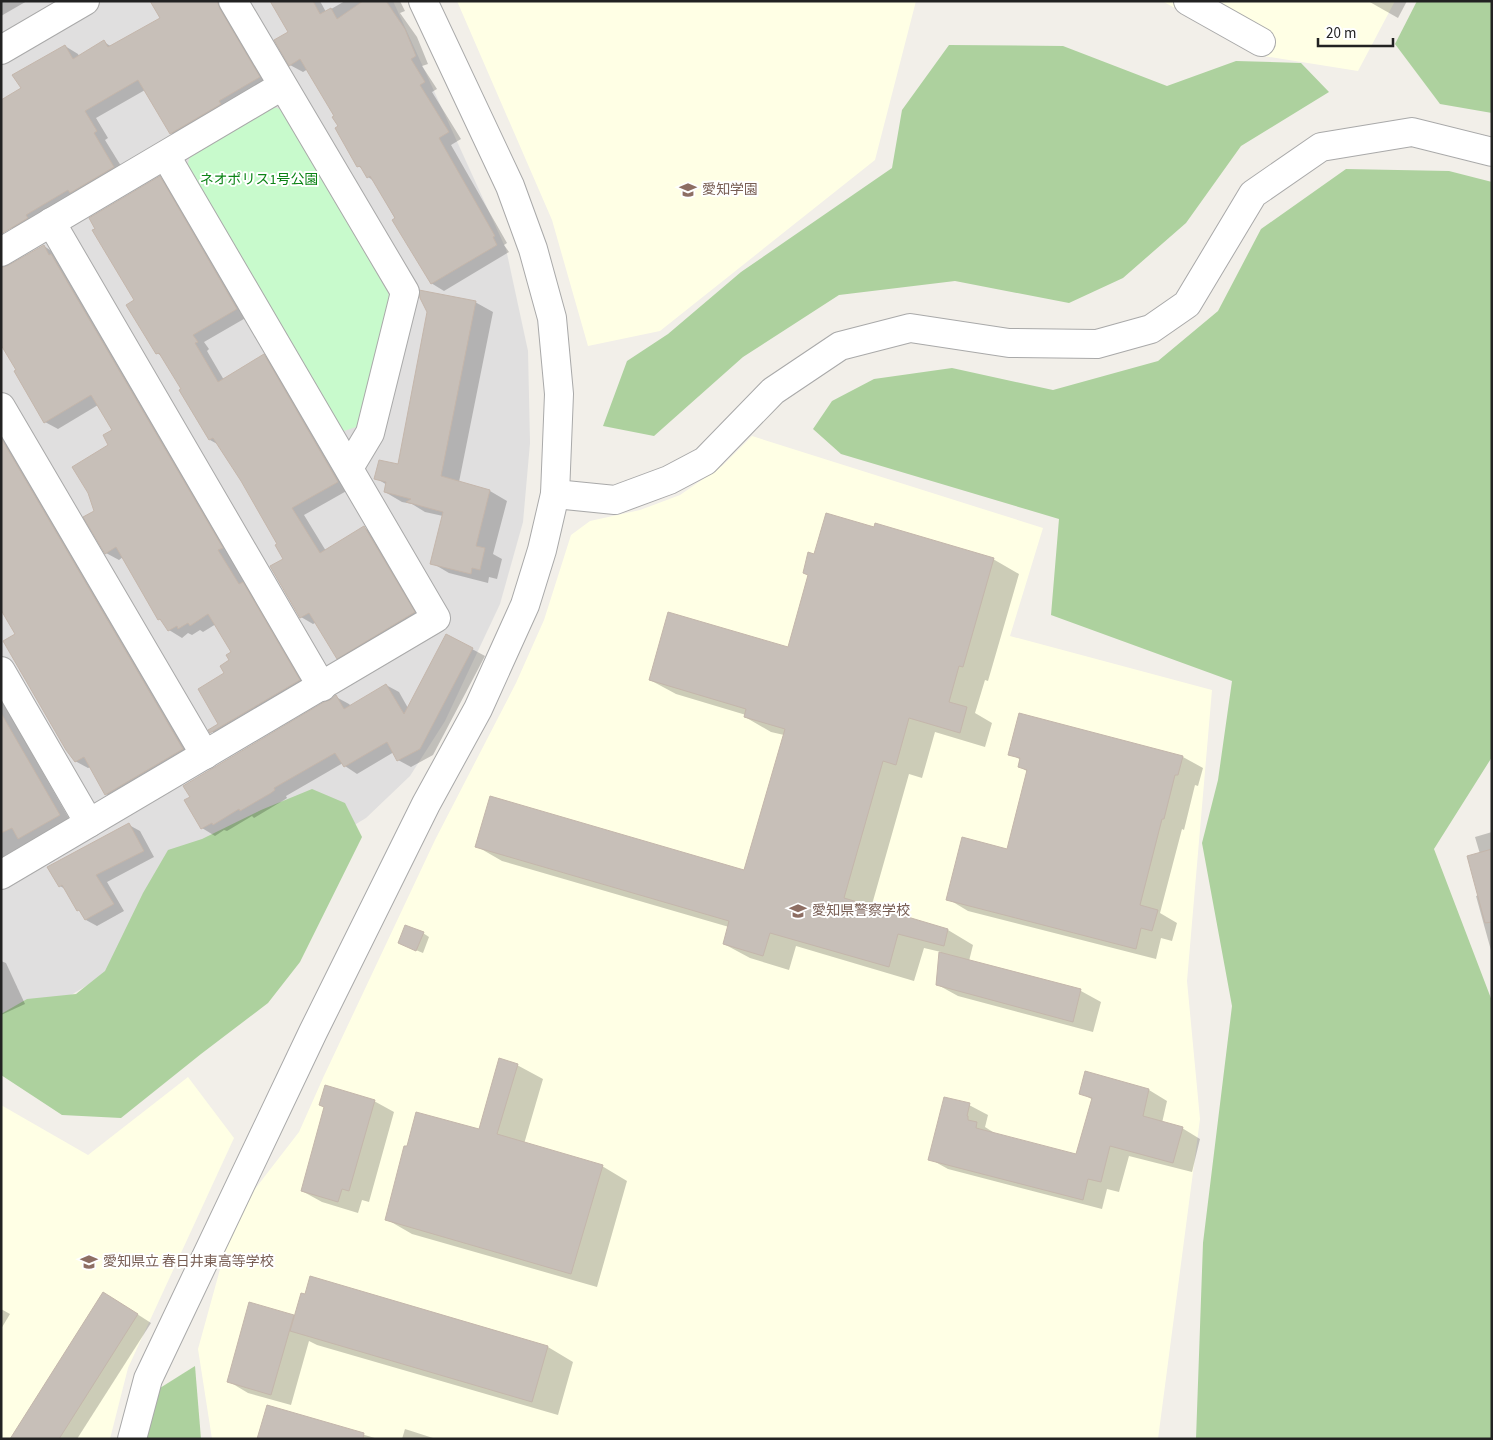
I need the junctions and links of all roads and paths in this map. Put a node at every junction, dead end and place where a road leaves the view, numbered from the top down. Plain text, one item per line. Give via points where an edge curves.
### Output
1 (85, 1) edge
2 (233, 1) edge
3 (422, 1) edge
4 (1188, 1) edge
5 (1262, 42) dead end
6 (1, 50) edge
7 (282, 86) junction
8 (1492, 152) edge
9 (166, 156) junction
10 (52, 222) junction
11 (1, 252) edge
12 (1, 407) edge
13 (348, 468) junction
14 (555, 494) junction
15 (1, 671) edge
16 (322, 687) junction
17 (205, 755) junction
18 (90, 823) junction
19 (1, 875) edge
20 (132, 1439) edge

1 - 6 street
2 - 7 street
3 - 14 street via 510,186 533,249 552,318 559,394
4 - 5 street
7 - 9 street
7 - 13 street via 405,292 370,434
8 - 14 street via 1412,132 1321,147 1253,194 1187,304 1152,328 1097,344 1009,343 910,328 840,346 773,391 705,461 669,480 615,500
9 - 10 street
9 - 13 street
10 - 11 street
10 - 16 street
12 - 17 street
13 - 16 street via 436,618
14 - 20 street via 525,605 478,709 426,804 313,1032 152,1370
15 - 18 street
16 - 17 street
17 - 18 street
18 - 19 street

